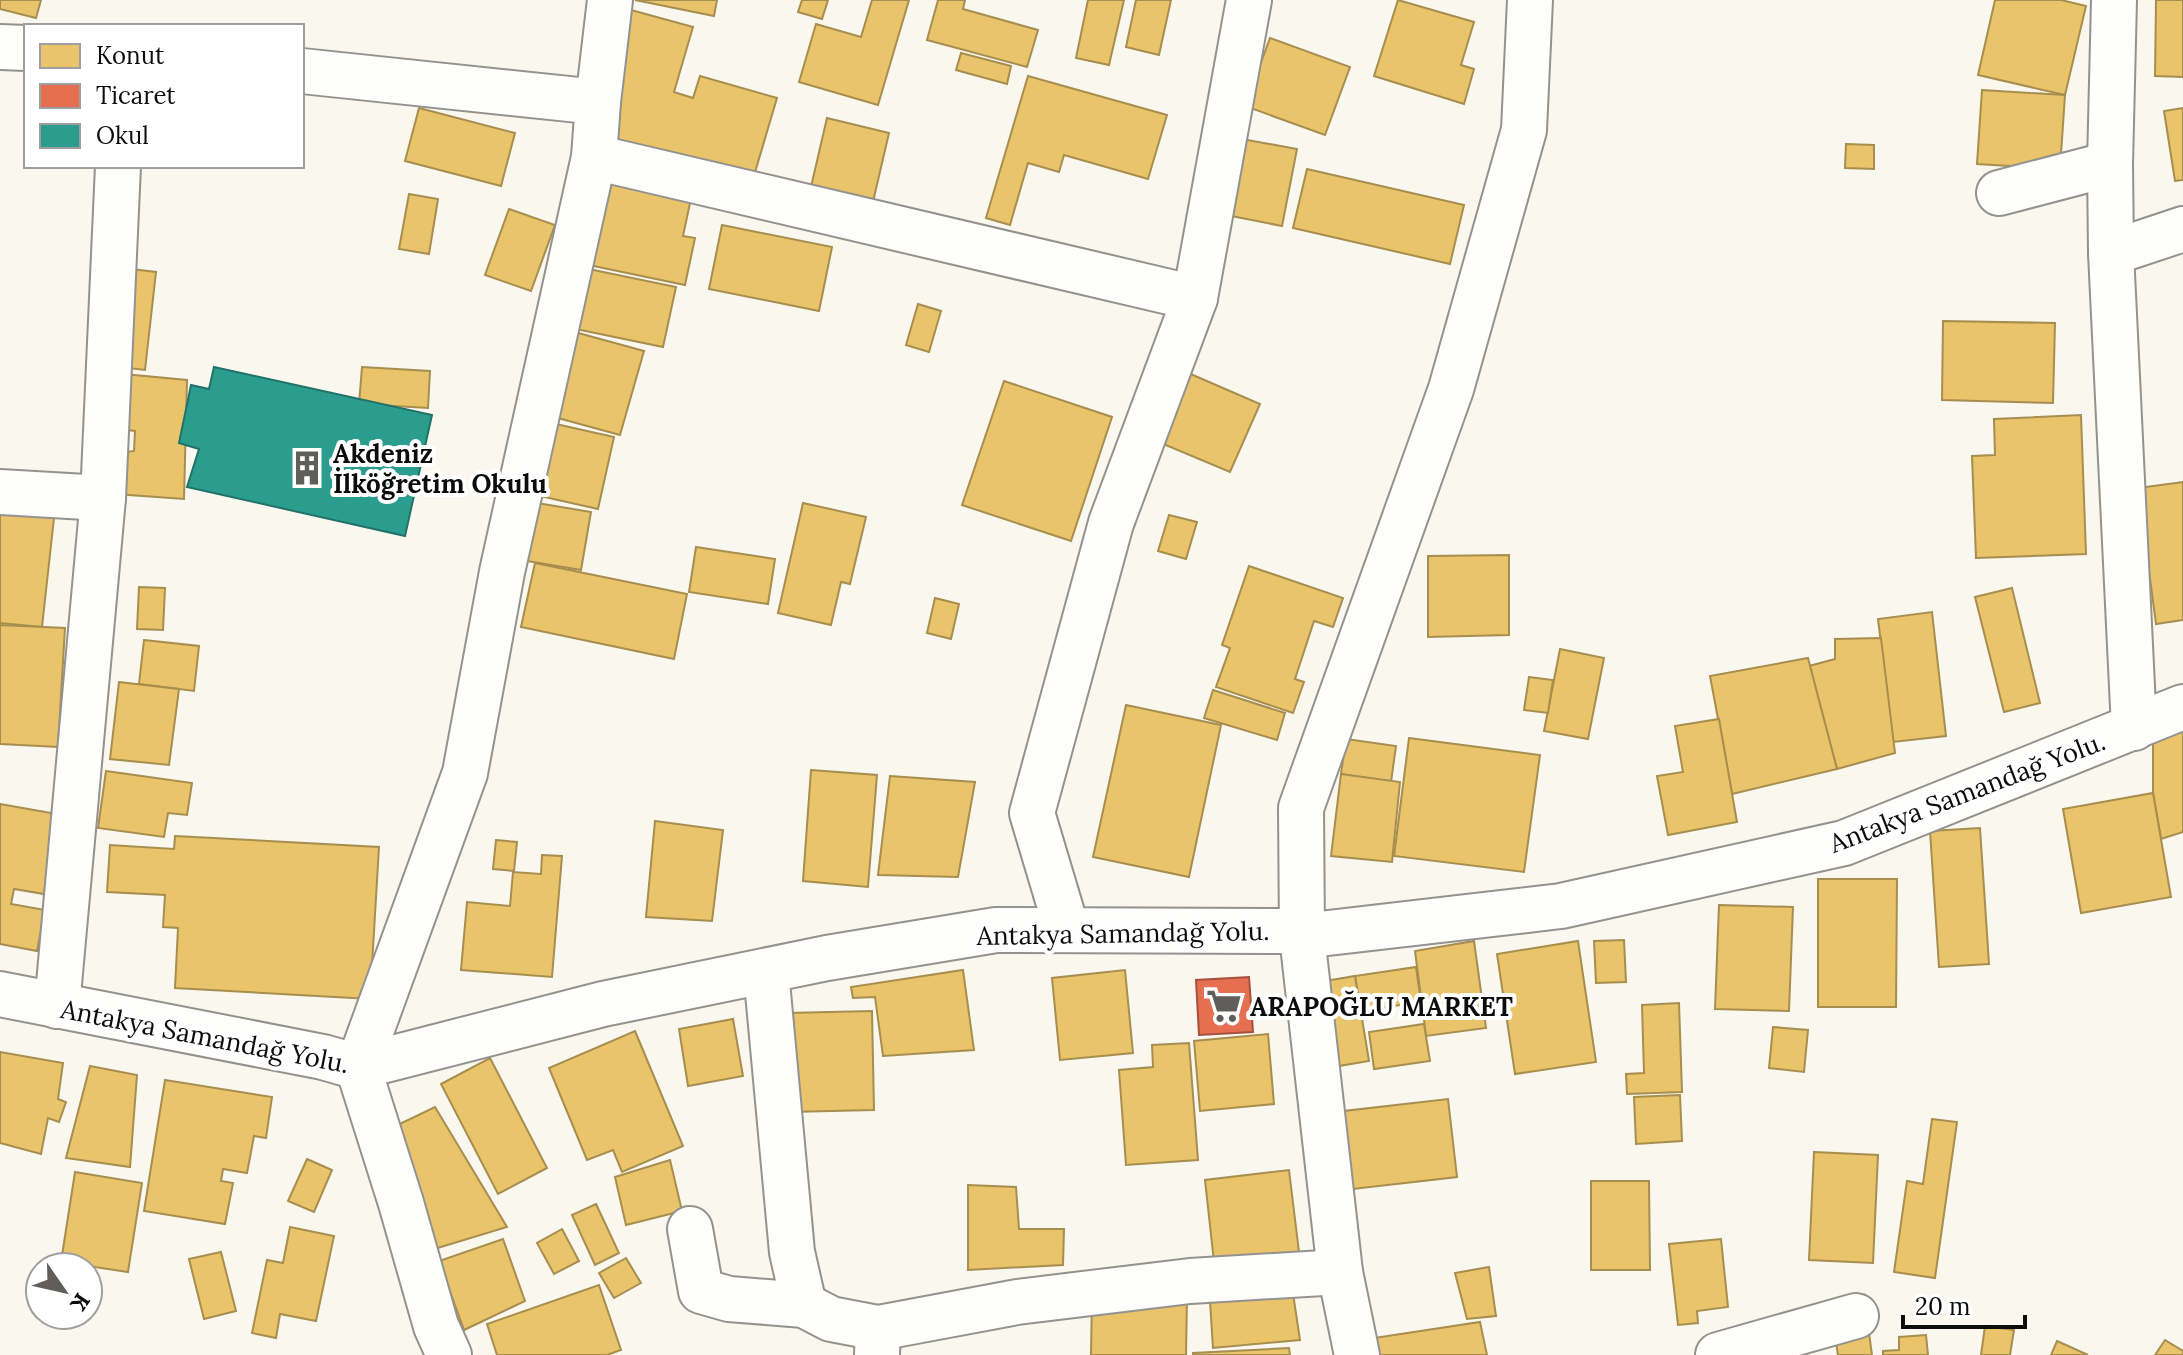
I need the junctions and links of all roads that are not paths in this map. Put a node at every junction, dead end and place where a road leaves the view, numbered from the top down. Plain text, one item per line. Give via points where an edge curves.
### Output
1 (610, 0) edge
2 (1249, 0) edge
3 (1530, 0) edge
4 (2114, 0) edge
5 (0, 47) edge
6 (24, 48) edge
7 (304, 71) edge
8 (598, 102) junction
9 (594, 157) junction
10 (2110, 164) junction
11 (118, 168) edge
12 (1999, 193) dead end
13 (2183, 229) edge
14 (2111, 253) junction
15 (1195, 298) junction
16 (0, 492) edge
17 (103, 498) junction
18 (2183, 707) edge
19 (2134, 728) junction
20 (1067, 930) junction
21 (1302, 936) junction
22 (766, 971) junction
23 (0, 994) edge
24 (57, 1006) junction
25 (358, 1067) junction
26 (690, 1229) dead end
27 (1340, 1272) junction
28 (804, 1305) junction
29 (1856, 1316) dead end
30 (877, 1342) edge
31 (449, 1355) edge
32 (1357, 1355) edge
33 (1718, 1355) edge

1 - 8 street
2 - 15 street
3 - 21 street via 1524,130 1451,389 1301,808
4 - 10 street
5 - 6 street
7 - 8 street
8 - 9 street
9 - 15 street
9 - 25 street via 502,572 465,773
10 - 12 street
10 - 14 street
11 - 17 street
13 - 14 street
14 - 19 street
15 - 20 street via 1111,523 1032,813
16 - 17 street
17 - 24 street
18 - 19 street, Antakya Samandağ Yolu.
19 - 21 street, Antakya Samandağ Yolu. via 1844,843 1561,906
20 - 21 street, Antakya Samandağ Yolu. via 1291,931
20 - 22 street, Antakya Samandağ Yolu. via 996,930
21 - 27 street
22 - 25 street, Antakya Samandağ Yolu. via 603,1004
22 - 28 street via 792,1252
23 - 24 street, Antakya Samandağ Yolu.
24 - 25 street, Antakya Samandağ Yolu.
25 - 31 street
26 - 28 street via 701,1291 729,1299
27 - 30 street via 1174,1283 1017,1302
27 - 32 street
28 - 30 street
29 - 33 street

